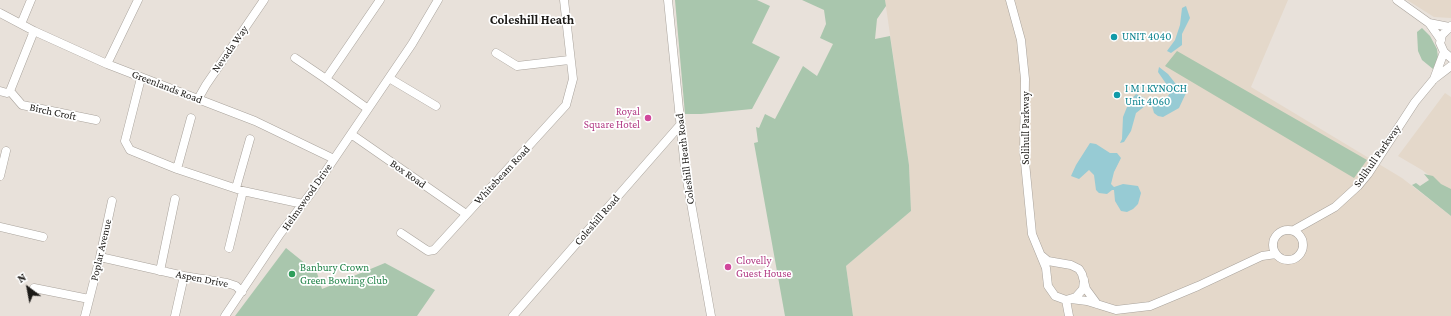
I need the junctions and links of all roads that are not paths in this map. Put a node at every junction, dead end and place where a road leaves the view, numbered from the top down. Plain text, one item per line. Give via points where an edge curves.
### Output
1 (31, 0) edge
2 (138, 0) edge
3 (264, 0) edge
4 (380, 0) edge
5 (438, 0) edge
6 (564, 0) edge
7 (668, 0) edge
8 (1010, 0) edge
9 (1397, 0) edge
10 (0, 13) edge
11 (1429, 23) junction
12 (21, 24) junction
13 (1450, 26) edge
14 (34, 31) junction
15 (1441, 40) junction
16 (1444, 52) junction
17 (496, 53) dead end
18 (295, 58) dead end
19 (1451, 58) edge
20 (569, 60) junction
21 (107, 64) junction
22 (1451, 66) edge
23 (141, 78) junction
24 (389, 78) junction
25 (326, 79) junction
26 (1434, 79) junction
27 (0, 91) edge
28 (10, 91) junction
29 (198, 99) junction
30 (436, 106) dead end
31 (368, 109) junction
32 (191, 118) dead end
33 (96, 120) dead end
34 (681, 124) junction
35 (351, 134) junction
36 (250, 139) dead end
37 (3, 156) edge
38 (334, 159) junction
39 (178, 169) junction
40 (0, 176) edge
41 (240, 190) junction
42 (175, 198) dead end
43 (112, 200) dead end
44 (303, 204) junction
45 (466, 214) junction
46 (1309, 222) junction
47 (0, 227) edge
48 (1294, 230) junction
49 (401, 234) dead end
50 (43, 237) dead end
51 (1303, 240) junction
52 (229, 248) dead end
53 (1274, 250) junction
54 (1042, 255) junction
55 (100, 257) junction
56 (1065, 264) junction
57 (160, 271) junction
58 (184, 276) junction
59 (1048, 277) junction
60 (1084, 280) junction
61 (34, 288) dead end
62 (242, 292) junction
63 (88, 299) junction
64 (1069, 300) junction
65 (1097, 305) junction
66 (85, 316) edge
67 (174, 316) edge
68 (225, 316) edge
69 (513, 316) edge
70 (711, 316) edge
71 (1070, 316) edge

1 - 12 street
2 - 21 street
3 - 29 street, Nevada Way
4 - 25 street
5 - 24 street, Helmswood Drive
6 - 20 street, Whitebeam Road
7 - 34 street, Coleshill Heath Road
8 - 54 street, Solihull Parkway via 1021,40 1024,66 1024,152 1032,234
9 - 11 street
10 - 12 street, Greenlands Road
11 - 13 street
11 - 15 street
12 - 14 street, Greenlands Road
13 - 15 street
14 - 21 street, Greenlands Road
14 - 28 street
15 - 16 street
16 - 19 street
16 - 26 street
17 - 20 street via 517,66
18 - 25 street
20 - 45 street, Whitebeam Road via 572,79 566,105
21 - 23 street, Greenlands Road
22 - 26 street
23 - 29 street, Greenlands Road
23 - 39 street via 125,141 130,150
24 - 30 street
24 - 31 street, Helmswood Drive
25 - 31 street
26 - 46 street, Solihull Parkway via 1415,102 1358,186 1335,207
27 - 28 street
28 - 33 street, Birch Croft via 22,105
29 - 38 street, Greenlands Road via 255,120
31 - 35 street, Helmswood Drive
32 - 39 street
34 - 69 street, Coleshill Road
34 - 70 street, Coleshill Heath Road via 692,214
35 - 38 street, Helmswood Drive
35 - 45 street, Box Road
36 - 41 street
37 - 40 street
38 - 44 street, Helmswood Drive
39 - 41 street
41 - 44 street
41 - 52 street
42 - 57 street, Aspen Drive
43 - 55 street, Poplar Avenue
44 - 62 street, Helmswood Drive
45 - 49 street, Whitebeam Road via 432,251
46 - 48 street, Solihull Parkway
46 - 51 street
47 - 50 street
48 - 51 street
48 - 53 street via 1286,229 1280,232 1274,239
51 - 53 street via 1303,249 1297,257 1282,259
53 - 65 street via 1150,306 1116,310
54 - 56 street via 1048,261
54 - 59 street, Solihull Parkway
55 - 57 street, Aspen Drive
55 - 63 street, Poplar Avenue
56 - 59 street via 1053,269
56 - 60 street via 1071,264 1079,269
57 - 58 street, Aspen Drive
58 - 62 street, Aspen Drive via 227,282
58 - 67 street
59 - 64 street via 1051,292 1060,299
60 - 64 street via 1080,294
60 - 65 street via 1086,289
61 - 63 street
62 - 68 street, Helmswood Drive
63 - 66 street, Poplar Avenue
64 - 65 street via 1087,301
64 - 71 street

